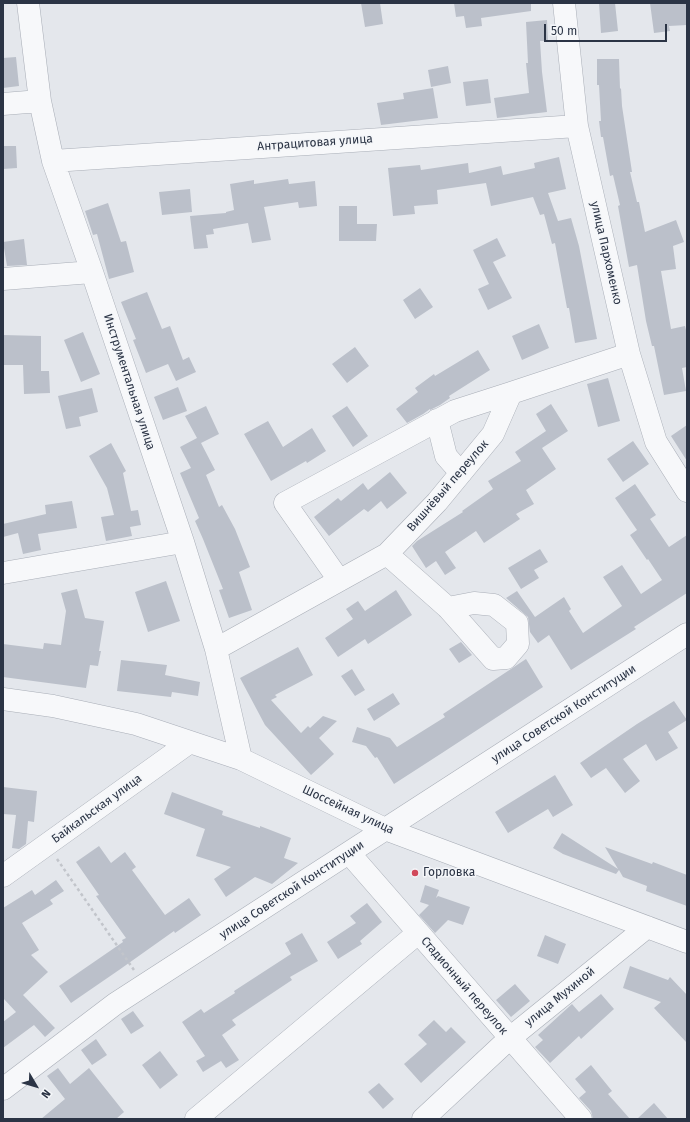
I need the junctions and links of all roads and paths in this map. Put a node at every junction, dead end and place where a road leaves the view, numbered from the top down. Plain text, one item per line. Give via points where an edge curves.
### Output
1 (28, 3) edge
2 (564, 3) edge
3 (40, 101) junction
4 (3, 104) edge
5 (577, 126) junction
6 (53, 160) junction
7 (92, 272) junction
8 (3, 279) edge
9 (629, 354) junction
10 (511, 393) junction
11 (437, 420) junction
12 (462, 473) junction
13 (687, 491) edge
14 (183, 542) junction
15 (387, 554) junction
16 (3, 573) edge
17 (339, 580) junction
18 (448, 608) dead end
19 (687, 634) edge
20 (216, 649) junction
21 (3, 699) edge
22 (190, 742) junction
23 (241, 759) junction
24 (385, 829) junction
25 (47, 845) junction
26 (349, 853) junction
27 (3, 876) edge
28 (647, 927) junction
29 (418, 933) junction
30 (687, 942) edge
31 (144, 985) junction
32 (510, 1038) junction
33 (3, 1089) edge
34 (196, 1119) edge
35 (423, 1119) edge
36 (580, 1119) edge

1 - 3 street, Инструментальная улица
2 - 5 street, улица Пархоменко
3 - 4 street
3 - 6 street, Инструментальная улица
5 - 6 street, Антрацитовая улица
5 - 9 street, улица Пархоменко
6 - 7 street, Инструментальная улица
7 - 8 street
7 - 14 street, Инструментальная улица
9 - 10 street
9 - 13 street, улица Пархоменко via 656,442
10 - 11 street via 455,411
10 - 12 street, Вишнёвый переулок via 493,434
11 - 12 street via 446,456
11 - 17 street via 285,503
12 - 15 street, Вишнёвый переулок
14 - 16 street
14 - 20 street, Инструментальная улица
15 - 17 street, Вишнёвый переулок
15 - 18 street
17 - 20 street, Вишнёвый переулок
19 - 24 street, улица Советской Конституции
20 - 23 street, Инструментальная улица
21 - 22 street, Шоссейная улица via 53,706 136,724
22 - 23 street, Шоссейная улица
22 - 25 street, Байкальская улица
23 - 24 street, Шоссейная улица
24 - 26 street, улица Советской Конституции
24 - 28 street, Шоссейная улица
25 - 27 street, Байкальская улица
25 - 31 path
26 - 29 street, Стадионный переулок
26 - 31 street, улица Советской Конституции
28 - 30 street, Шоссейная улица
28 - 32 street, улица Мухиной
29 - 32 street, Стадионный переулок
29 - 34 street
31 - 33 street, улица Советской Конституции
32 - 35 street, улица Мухиной
32 - 36 street, Стадионный переулок

